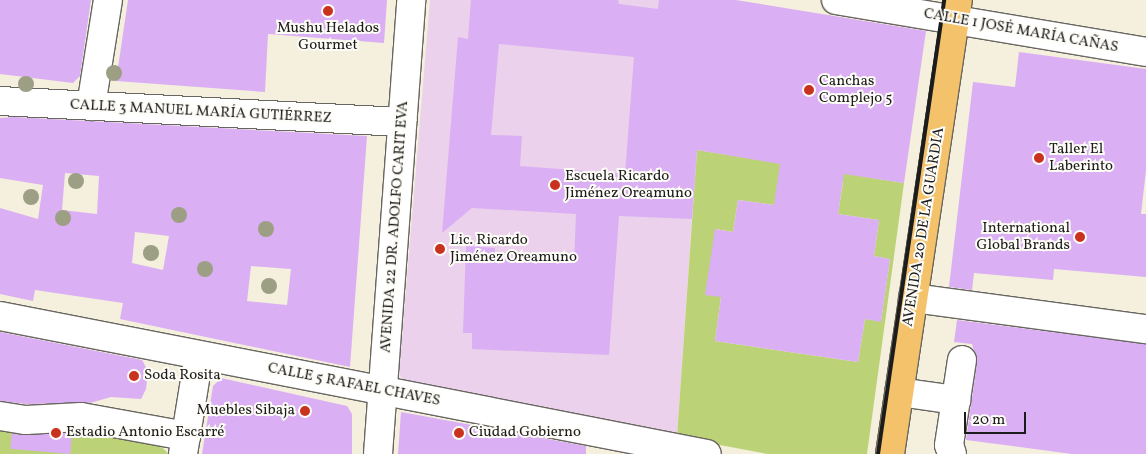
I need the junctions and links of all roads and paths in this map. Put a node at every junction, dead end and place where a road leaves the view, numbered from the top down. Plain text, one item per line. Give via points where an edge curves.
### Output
1 (108, 0) edge
2 (411, 0) edge
3 (836, 0) edge
4 (957, 10) edge
5 (1146, 52) edge
6 (0, 101) edge
7 (91, 106) junction
8 (402, 122) junction
9 (913, 298) junction
10 (0, 316) edge
11 (1146, 329) edge
12 (200, 355) junction
13 (962, 360) dead end
14 (383, 391) junction
15 (899, 392) junction
16 (956, 400) junction
17 (0, 416) edge
18 (185, 445) edge
19 (378, 454) edge
20 (707, 454) edge
21 (890, 454) edge
22 (952, 454) edge

1 - 7 street
2 - 8 street, AVENIDA 22 DR. ADOLFO CARIT EVA
3 - 4 street, CALLE 1 JOSÉ MARÍA CAÑAS
4 - 5 street, CALLE 1 JOSÉ MARÍA CAÑAS
4 - 9 main road, AVENIDA 20 DE LA GUARDIA
6 - 7 street, CALLE 3 MANUEL MARÍA GUTIÉRREZ
7 - 8 street, CALLE 3 MANUEL MARÍA GUTIÉRREZ
8 - 14 street, AVENIDA 22 DR. ADOLFO CARIT EVA
9 - 11 street
9 - 15 main road, AVENIDA 20 DE LA GUARDIA
10 - 12 street, CALLE 5 RAFAEL CHAVES
12 - 14 street, CALLE 5 RAFAEL CHAVES
12 - 18 street
13 - 16 street
14 - 19 street, AVENIDA 22 DR. ADOLFO CARIT EVA
14 - 20 street, CALLE 5 RAFAEL CHAVES
15 - 16 street
15 - 21 main road, AVENIDA 20 DE LA GUARDIA
16 - 22 street via 949,445
17 - 18 street via 26,420 80,418

